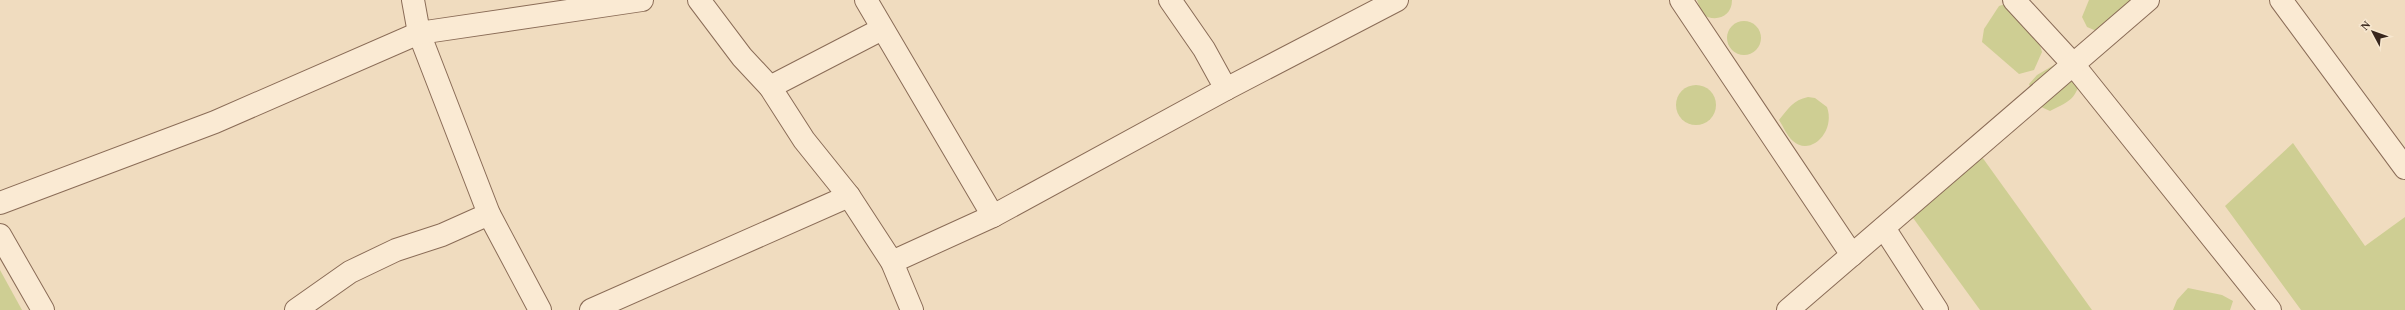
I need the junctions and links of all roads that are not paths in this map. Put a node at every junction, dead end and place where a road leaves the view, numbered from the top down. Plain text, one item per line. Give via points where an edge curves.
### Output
1 (413, 0) edge
2 (642, 0) edge
3 (699, 0) edge
4 (866, 0) edge
5 (1170, 0) edge
6 (1397, 0) edge
7 (1681, 0) edge
8 (2014, 0) edge
9 (2148, 0) edge
10 (2281, 0) edge
11 (882, 29) junction
12 (418, 33) junction
13 (2072, 63) junction
14 (770, 87) junction
15 (1226, 89) junction
16 (2405, 168) edge
17 (849, 196) junction
18 (0, 203) edge
19 (489, 214) junction
20 (993, 216) junction
21 (1884, 228) junction
22 (0, 235) edge
23 (1852, 255) junction
24 (892, 262) junction
25 (302, 309) edge
26 (43, 310) edge
27 (540, 310) edge
28 (591, 310) edge
29 (912, 310) edge
30 (1788, 310) edge
31 (1937, 310) edge
32 (2270, 310) edge

1 - 12 street
2 - 12 street
3 - 14 street via 742,57
4 - 11 street
5 - 15 street via 1204,49
6 - 15 street
7 - 23 street
8 - 13 street
9 - 13 street
10 - 16 street
11 - 14 street
11 - 20 street
12 - 18 street via 215,122
12 - 19 street
13 - 21 street
13 - 32 street
14 - 17 street via 804,140
15 - 20 street
17 - 24 street
17 - 28 street
19 - 25 street via 442,235 396,250 350,272
19 - 27 street
20 - 24 street
21 - 23 street
21 - 31 street
22 - 26 street
23 - 30 street
24 - 29 street

